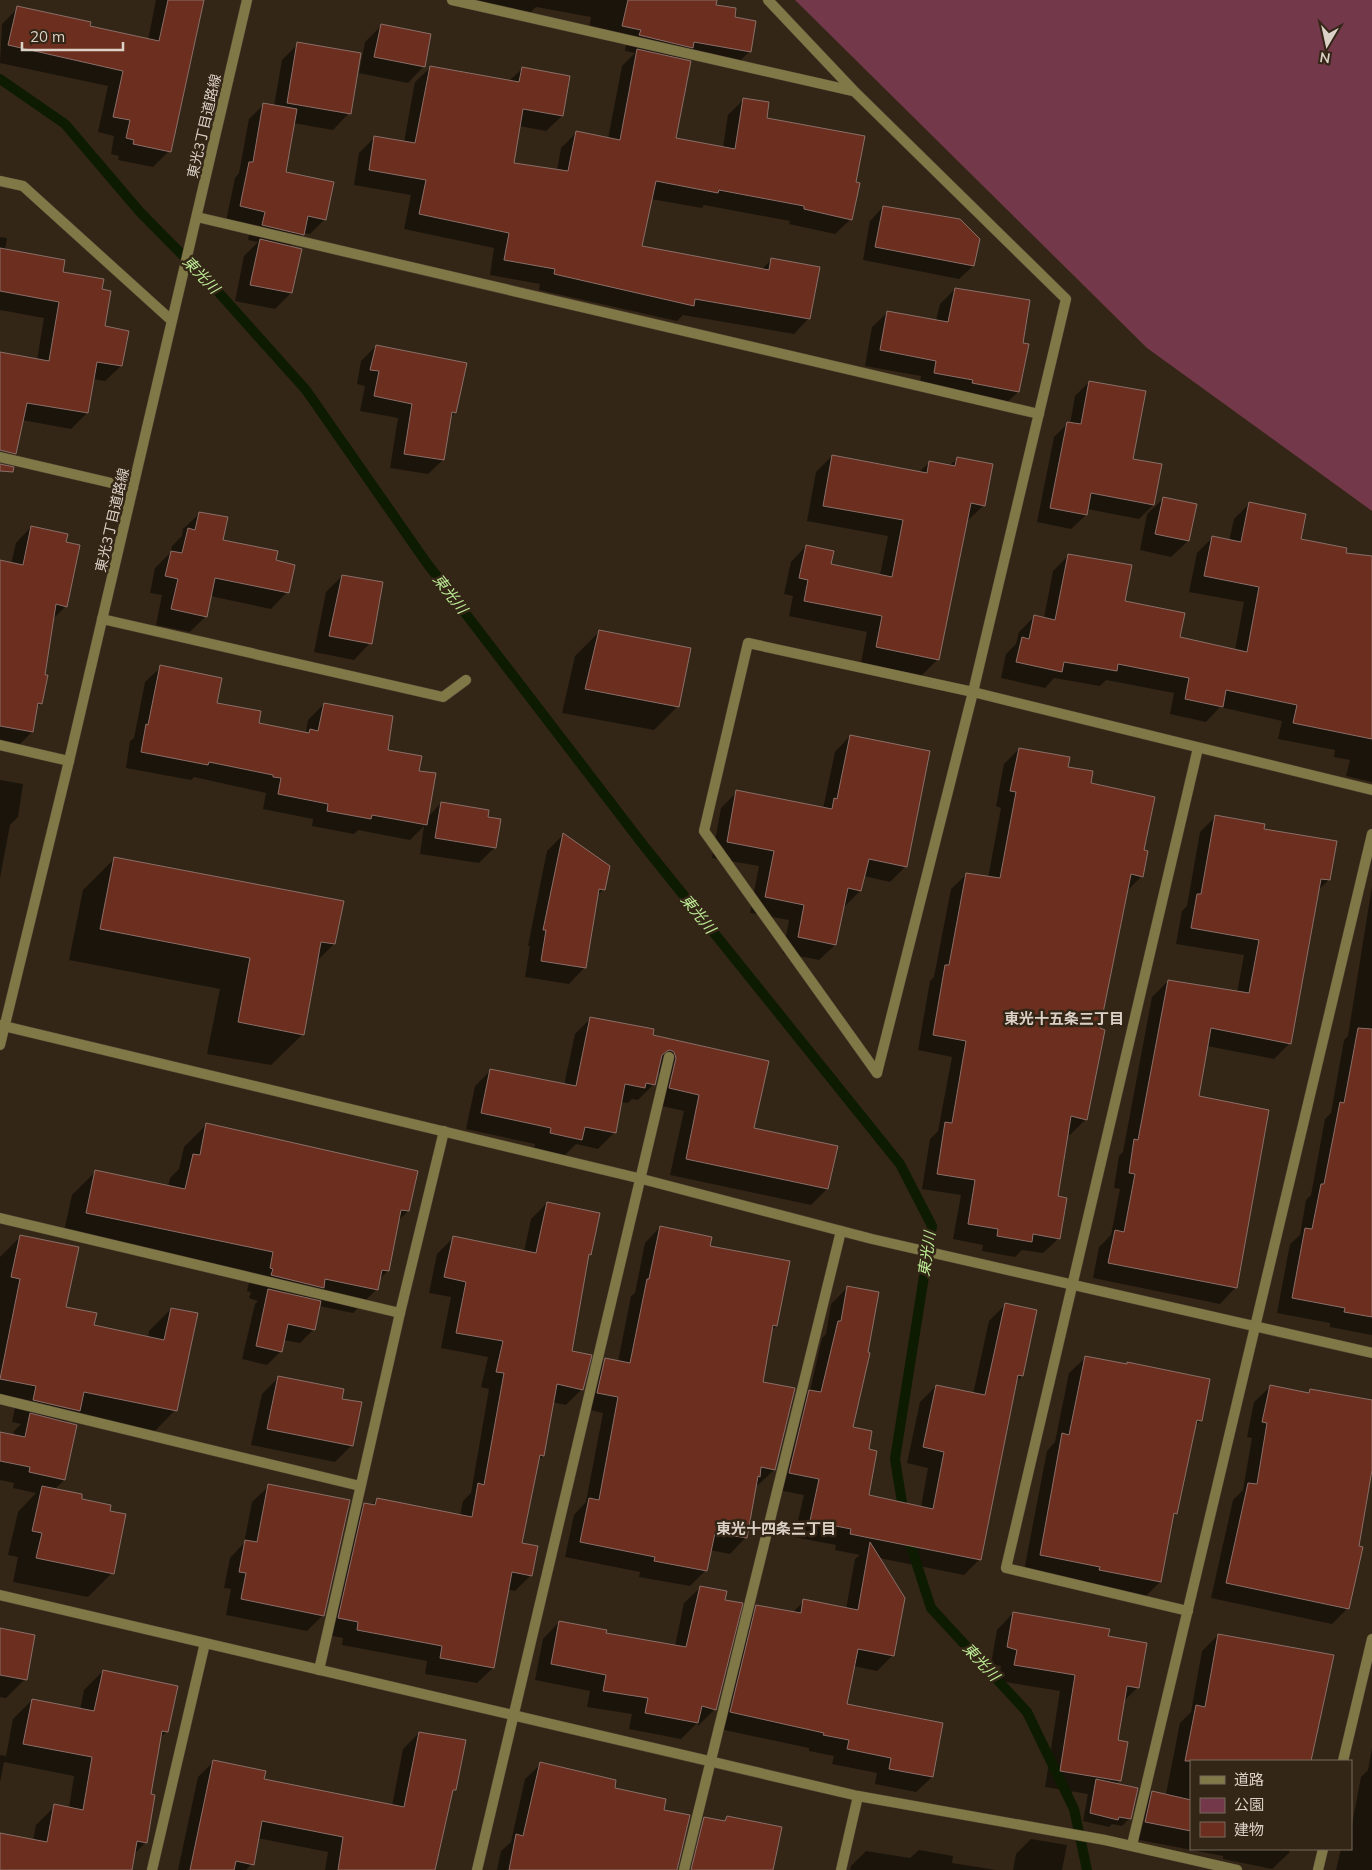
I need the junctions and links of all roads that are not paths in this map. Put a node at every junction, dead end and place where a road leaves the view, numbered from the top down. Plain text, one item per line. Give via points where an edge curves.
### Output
1 (247, 0) edge
2 (452, 0) edge
3 (768, 0) edge
4 (854, 91) junction
5 (0, 181) edge
6 (197, 217) junction
7 (171, 320) junction
8 (1039, 414) junction
9 (0, 457) edge
10 (133, 488) junction
11 (102, 619) junction
12 (466, 680) dead end
13 (973, 692) junction
14 (0, 745) edge
15 (1198, 748) junction
16 (69, 761) junction
17 (1372, 790) edge
18 (1372, 834) edge
19 (2, 1026) edge
20 (0, 1046) edge
21 (669, 1057) dead end
22 (444, 1131) junction
23 (642, 1179) junction
24 (0, 1218) edge
25 (841, 1231) junction
26 (1073, 1284) junction
27 (400, 1313) junction
28 (1256, 1326) junction
29 (1372, 1353) edge
30 (0, 1399) edge
31 (360, 1486) junction
32 (0, 1595) edge
33 (1188, 1611) junction
34 (1372, 1639) edge
35 (205, 1643) junction
36 (319, 1670) junction
37 (513, 1715) junction
38 (1343, 1760) edge
39 (710, 1762) junction
40 (858, 1796) junction
41 (1132, 1845) junction
42 (1323, 1850) edge
43 (152, 1870) edge
44 (477, 1870) edge
45 (684, 1870) edge
46 (841, 1870) edge
47 (1237, 1870) edge
48 (1318, 1870) edge

1 - 6 street, 東光3丁目道路線
2 - 4 street
3 - 4 street
4 - 8 street via 1066,300
5 - 7 street via 23,186
6 - 7 street, 東光3丁目道路線
6 - 8 street
7 - 10 street, 東光3丁目道路線
8 - 13 street
9 - 10 street
10 - 11 street, 東光3丁目道路線
11 - 12 street via 443,697
11 - 16 street, 東光3丁目道路線
13 - 13 street via 748,642 704,831 877,1073
13 - 15 street
14 - 16 street
15 - 17 street
15 - 26 street
16 - 19 street, 東光3丁目道路線
18 - 28 street
19 - 20 street, 東光3丁目道路線
19 - 22 street
21 - 23 street
22 - 23 street
22 - 27 street
23 - 25 street
23 - 37 street
24 - 27 street
25 - 26 street
25 - 39 street
26 - 28 street
26 - 33 street via 1006,1568
27 - 31 street
28 - 29 street
28 - 33 street
30 - 31 street
31 - 36 street
32 - 35 street
33 - 41 street
34 - 38 street
35 - 36 street
35 - 43 street
36 - 37 street
37 - 39 street
37 - 44 street
39 - 40 street
39 - 45 street
40 - 41 street
40 - 46 street
41 - 47 street
42 - 48 street

